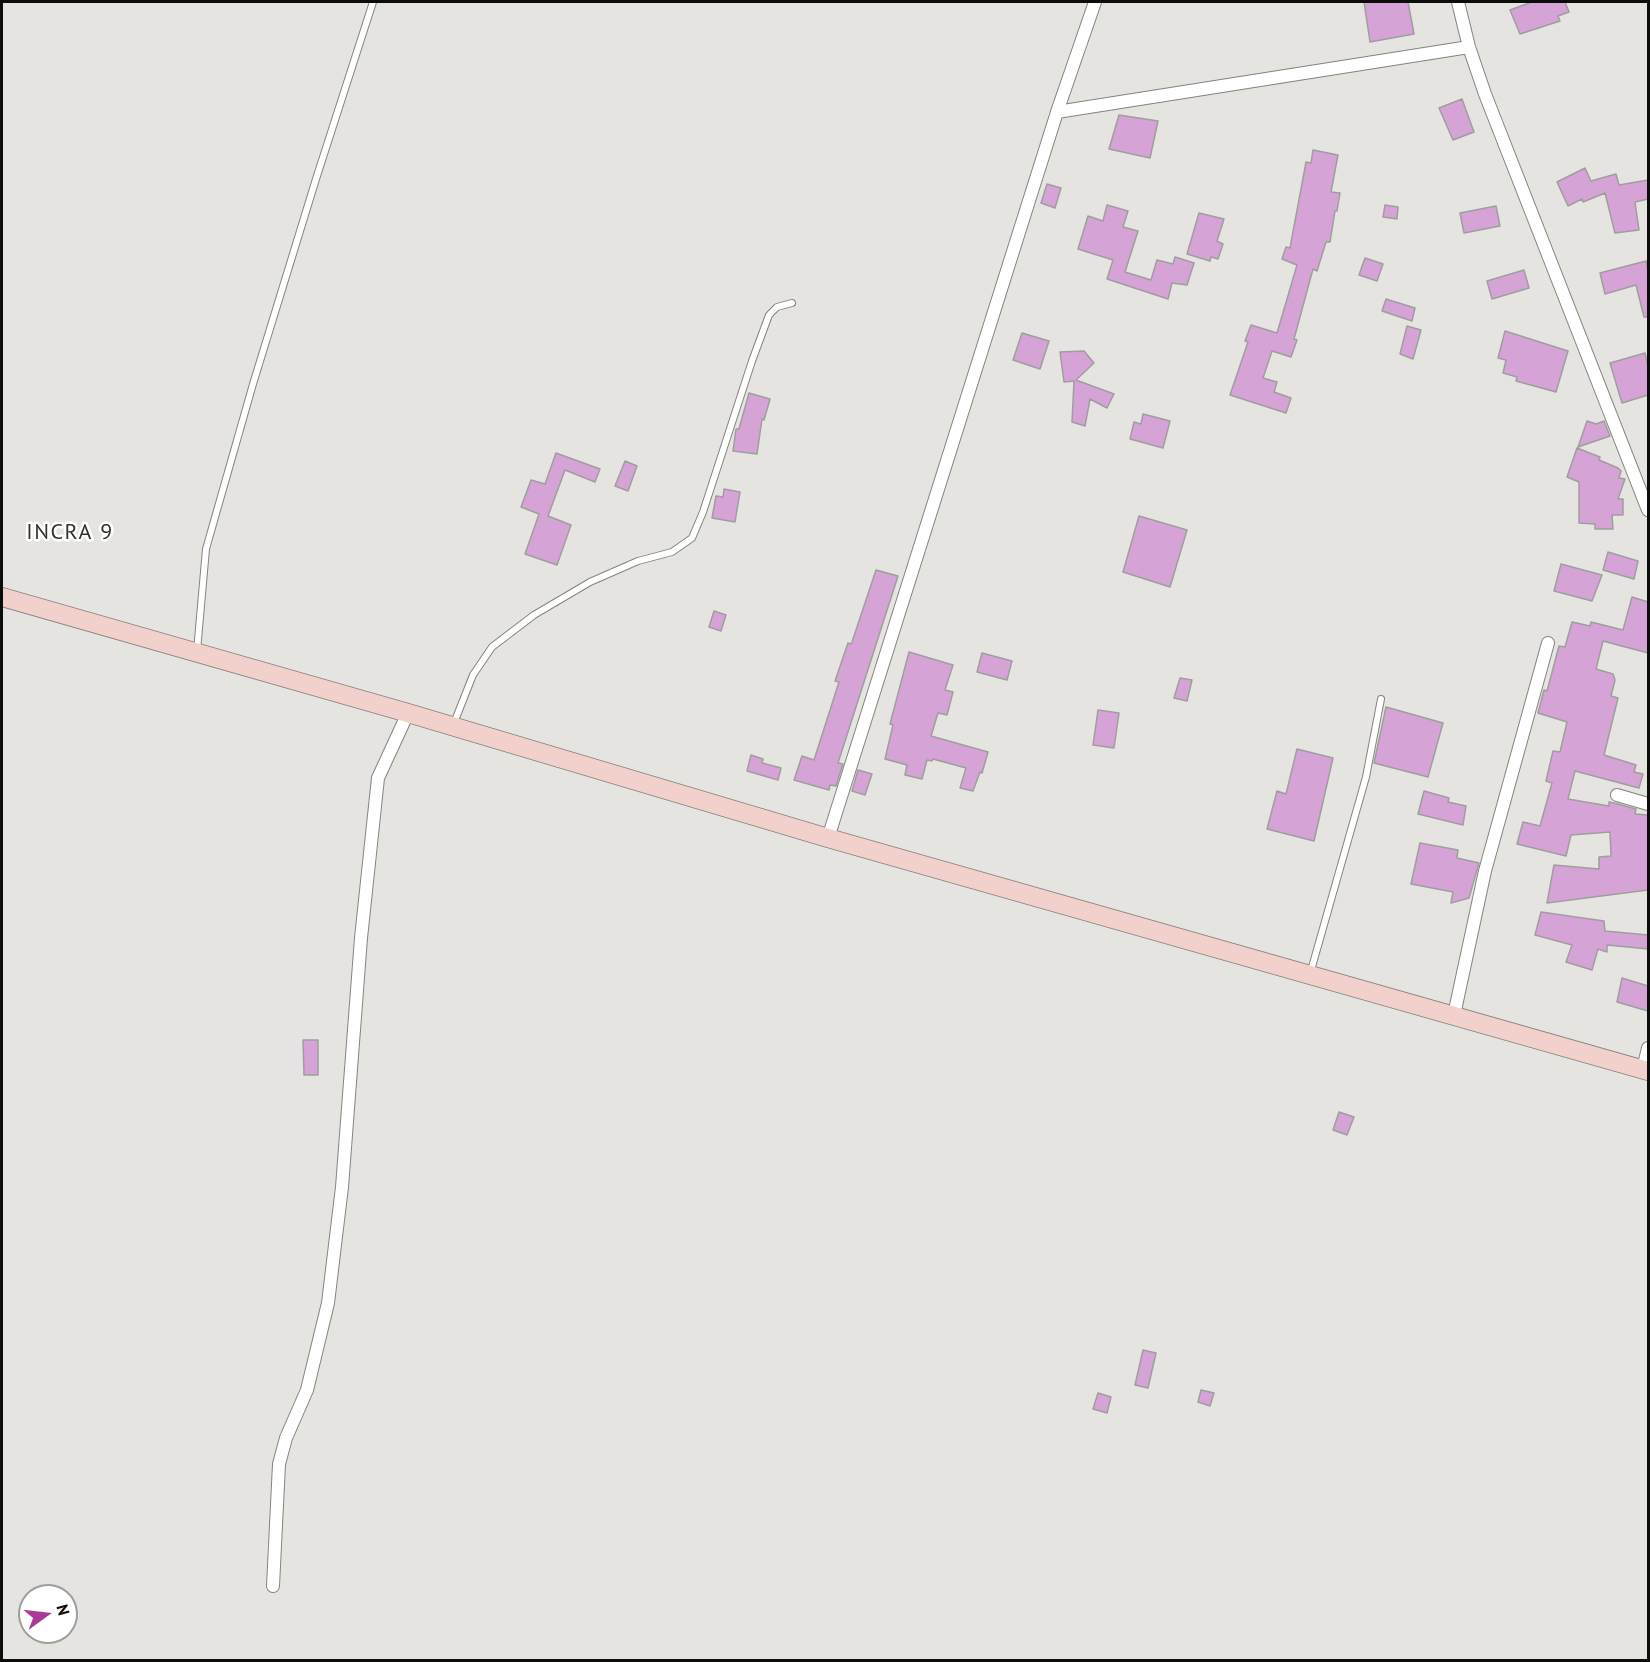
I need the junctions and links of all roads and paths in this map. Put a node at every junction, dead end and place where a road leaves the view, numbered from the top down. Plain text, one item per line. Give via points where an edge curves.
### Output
1 (373, 2) edge
2 (1095, 2) edge
3 (1458, 2) edge
4 (1469, 47) junction
5 (1057, 112) junction
6 (792, 303) dead end
7 (1648, 510) edge
8 (2, 597) edge
9 (1548, 643) dead end
10 (197, 652) junction
11 (1381, 699) dead end
12 (408, 713) junction
13 (453, 726) junction
14 (1617, 795) dead end
15 (1648, 804) edge
16 (828, 838) junction
17 (1310, 974) junction
18 (1454, 1015) junction
19 (1648, 1048) edge
20 (1646, 1070) edge
21 (273, 1586) dead end

1 - 10 lane via 253,384 206,549
2 - 5 street
3 - 4 street
4 - 5 street
4 - 7 street
5 - 16 street
6 - 13 lane via 777,307 769,315 692,538 672,552 638,561 590,582 534,615 492,647 473,675
8 - 10 main road
9 - 18 street via 1485,871
10 - 12 main road
11 - 17 lane via 1366,777
12 - 13 main road
12 - 21 street via 378,778 328,1303 307,1390 279,1464
13 - 16 main road
14 - 15 street
16 - 17 main road
17 - 18 main road
18 - 20 main road
19 - 20 street

